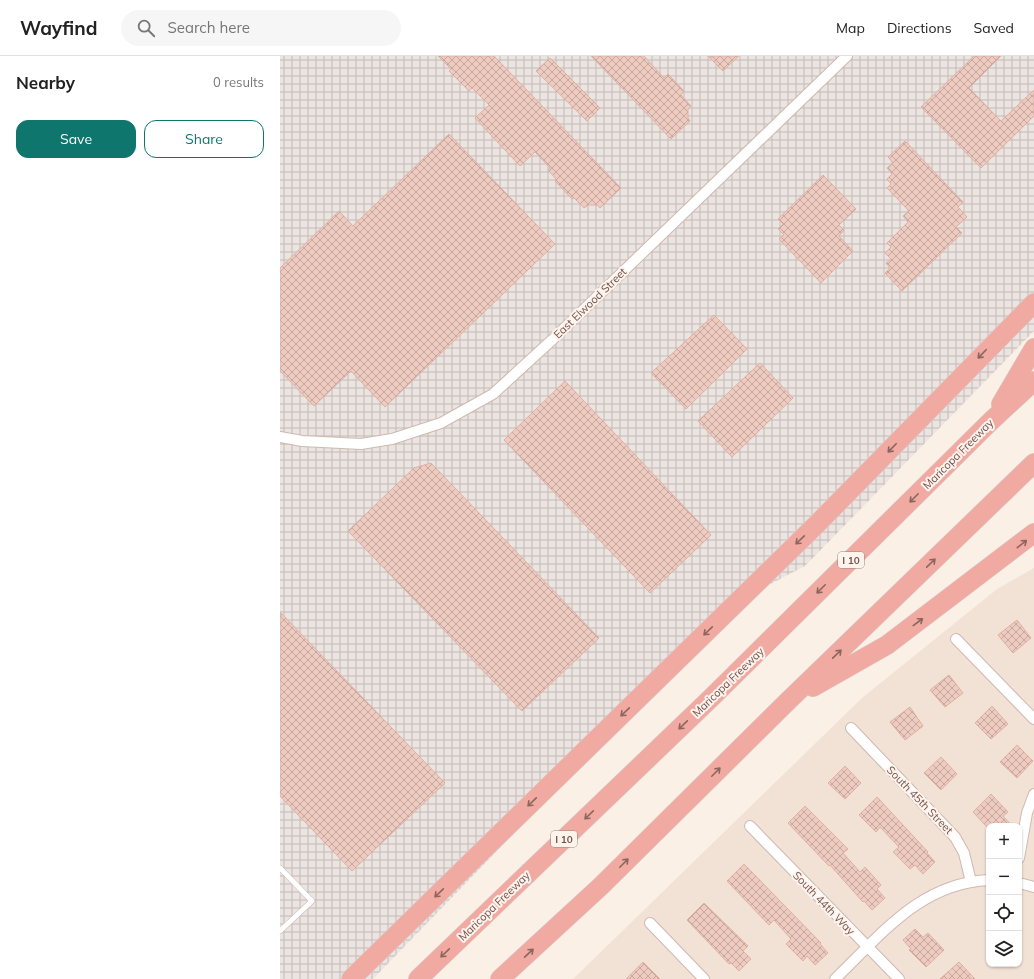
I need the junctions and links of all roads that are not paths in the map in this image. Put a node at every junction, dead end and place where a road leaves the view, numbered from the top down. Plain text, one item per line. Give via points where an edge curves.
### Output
1 (847, 56) edge
2 (1034, 298) edge
3 (1034, 303) edge
4 (1010, 326) junction
5 (1034, 348) edge
6 (1034, 381) edge
7 (991, 421) junction
8 (280, 437) edge
9 (1034, 463) edge
10 (1034, 533) edge
11 (956, 639) dead end
12 (789, 700) junction
13 (1034, 719) edge
14 (851, 728) dead end
15 (1034, 794) edge
16 (750, 826) dead end
17 (1022, 841) edge
18 (280, 868) edge
19 (986, 880) edge
20 (971, 882) junction
21 (1022, 884) edge
22 (1034, 887) edge
23 (650, 923) dead end
24 (280, 931) edge
25 (868, 948) junction
26 (351, 979) edge
27 (418, 979) edge
28 (500, 979) edge
29 (704, 979) edge
30 (835, 979) edge
31 (899, 979) edge

1 - 8 street, East Elwood Street via 493,394 441,423 392,439 361,444 302,441
2 - 4 highway
3 - 4 highway
4 -> 26 highway via 818,523
5 - 7 highway
6 - 7 highway, Maricopa Freeway / I 10
7 -> 27 highway, Maricopa Freeway / I 10 via 711,698
12 -> 9 highway
12 -> 10 highway via 886,645
11 - 13 street
28 -> 12 highway via 601,886
14 - 20 street, South 45th Street via 955,837 964,853
15 - 17 street via 1027,813
16 - 25 street, South 44th Way
18 - 24 lane via 312,901
19 - 20 street
20 - 25 street via 948,887 919,901
21 - 22 street
23 - 29 street
25 - 30 street
25 - 31 street, South 44th Way

